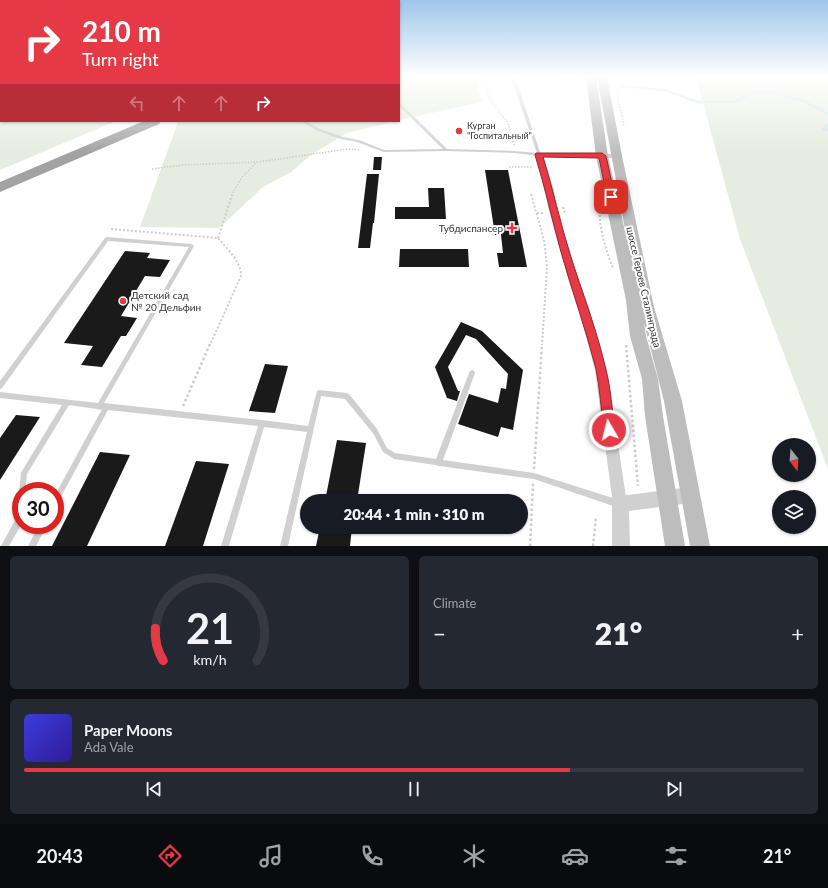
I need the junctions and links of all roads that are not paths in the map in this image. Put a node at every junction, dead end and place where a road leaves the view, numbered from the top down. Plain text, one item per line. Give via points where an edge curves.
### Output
1 (521, 102) edge
2 (597, 102) edge
3 (604, 102) edge
4 (400, 105) edge
5 (130, 122) edge
6 (153, 122) edge
7 (304, 122) edge
8 (446, 150) junction
9 (539, 155) junction
10 (609, 156) junction
11 (0, 176) edge
12 (0, 187) edge
13 (472, 373) dead end
14 (0, 386) edge
15 (0, 396) edge
16 (67, 403) junction
17 (103, 407) junction
18 (262, 423) junction
19 (311, 429) junction
20 (438, 463) junction
21 (23, 482) edge
22 (64, 484) edge
23 (690, 495) junction
24 (667, 497) junction
25 (620, 504) junction
26 (12, 534) edge
27 (38, 534) edge
28 (5, 546) edge
29 (32, 546) edge
30 (225, 546) edge
31 (284, 546) edge
32 (621, 546) edge
33 (675, 546) edge
34 (700, 546) edge

1 - 9 lane
2 - 10 main road, шоссе Героев Сталинграда
3 - 10 main road, шоссе Героев Сталинграда
4 - 8 lane
5 - 11 highway
6 - 12 highway
7 - 8 lane via 319,130 342,138 358,140 384,151
8 - 9 lane
9 - 10 street
9 - 25 street via 601,371
10 - 23 main road, шоссе Героев Сталинграда via 673,400
10 - 24 main road, шоссе Героев Сталинграда via 638,336 650,379
13 - 20 lane
14 - 17 lane via 107,238 192,246
15 - 16 lane
16 - 17 lane
16 - 21 lane via 24,472
17 - 18 lane
17 - 22 lane
18 - 19 lane
18 - 30 lane
19 - 20 lane via 320,393 347,396 389,453 399,458
19 - 31 lane
20 - 25 lane via 534,476
23 - 24 street
23 - 34 main road, шоссе Героев Сталинграда
24 - 25 street
24 - 33 main road, шоссе Героев Сталинграда
25 - 32 street
26 - 28 lane
27 - 29 lane

